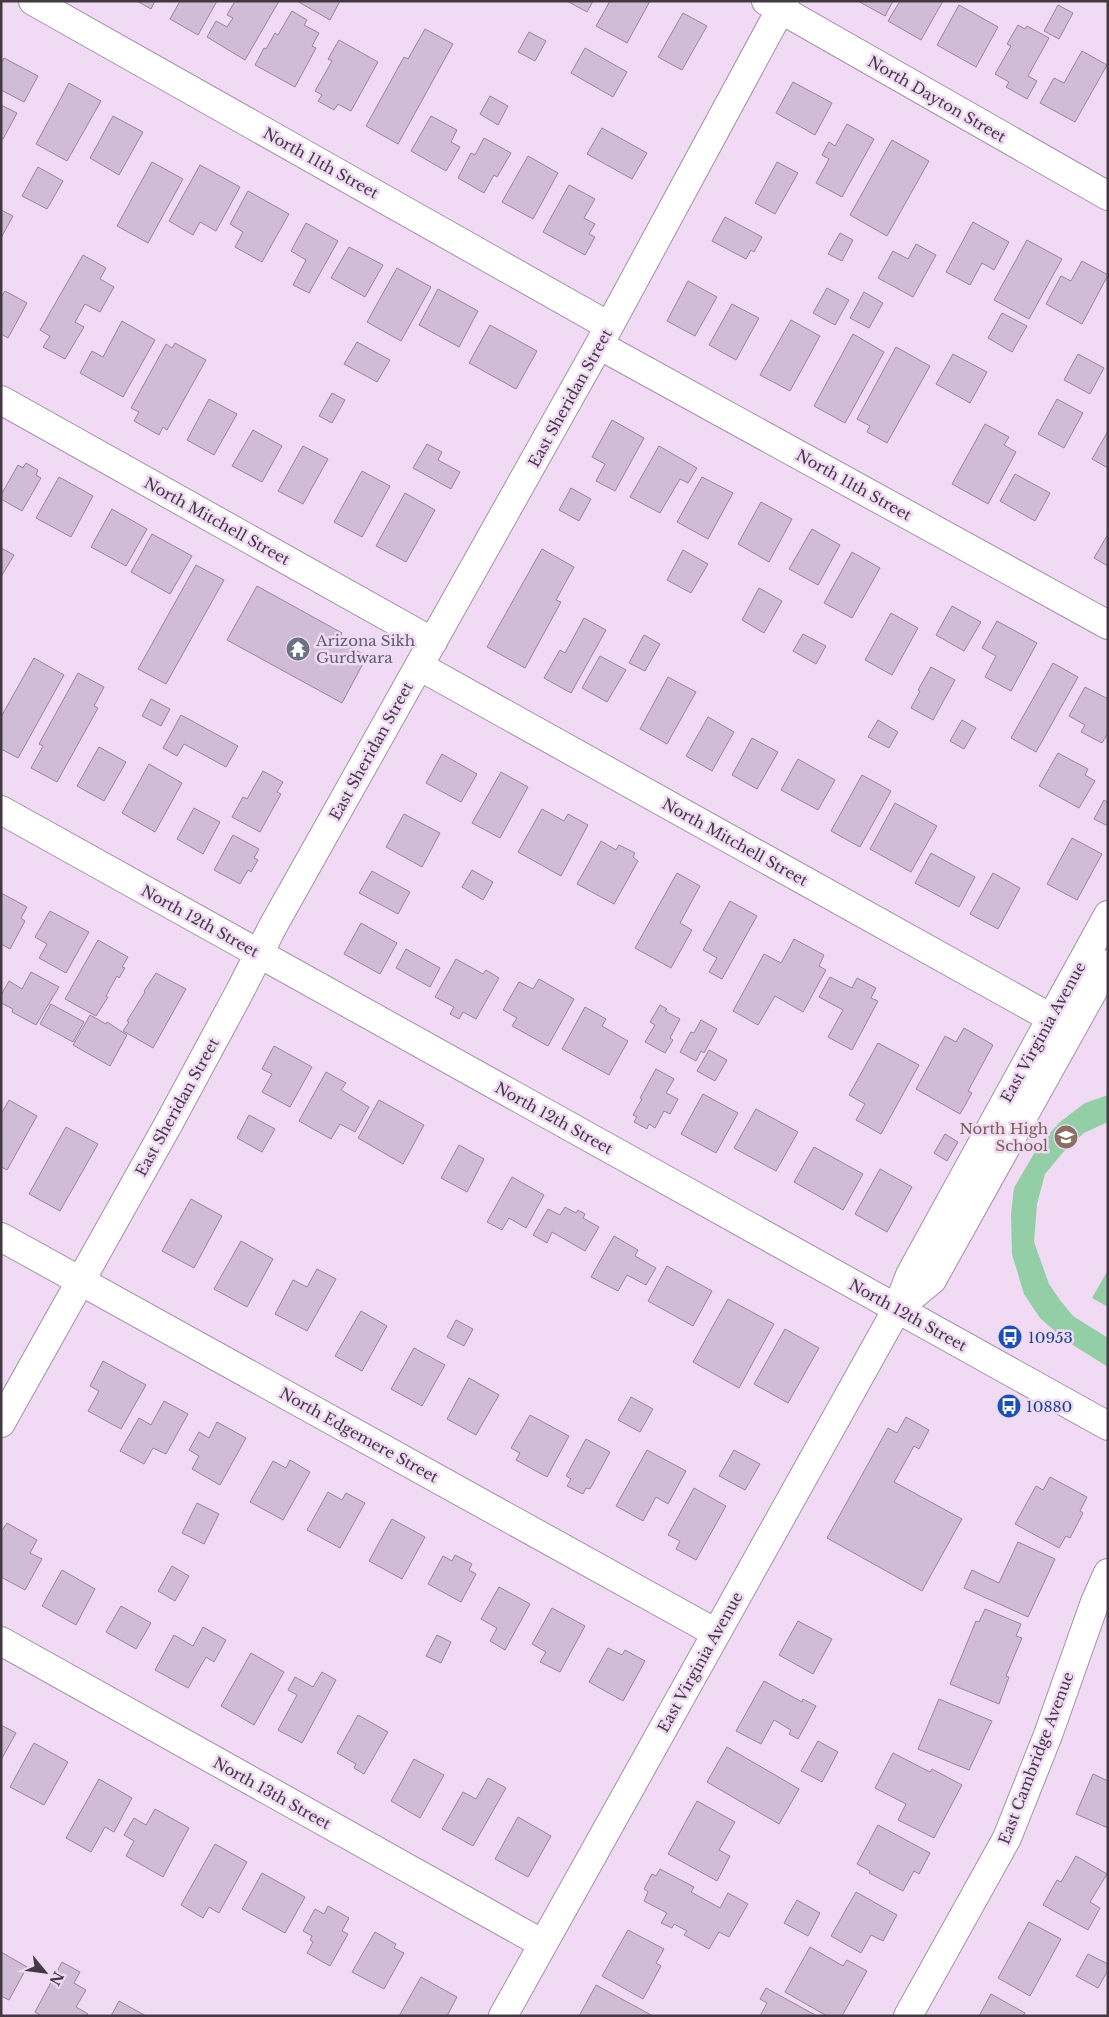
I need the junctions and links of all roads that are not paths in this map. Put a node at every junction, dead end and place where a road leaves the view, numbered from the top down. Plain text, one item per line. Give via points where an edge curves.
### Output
1 (33, 1) edge
2 (778, 4) edge
3 (1108, 196) edge
4 (604, 335) junction
5 (1, 400) edge
6 (1108, 625) edge
7 (433, 642) junction
8 (419, 666) junction
9 (1, 810) edge
10 (1108, 915) edge
11 (259, 954) junction
12 (1108, 964) edge
13 (1051, 1018) junction
14 (1, 1237) edge
15 (79, 1281) junction
16 (897, 1309) junction
17 (1, 1423) edge
18 (1108, 1426) edge
19 (1108, 1573) edge
20 (716, 1633) junction
21 (1, 1641) edge
22 (543, 1944) junction
23 (503, 2016) edge
24 (908, 2016) edge

1 - 4 street, North 11th Street
2 - 3 street, North Dayton Street
2 - 4 street, East Sheridan Street
4 - 6 street, North 11th Street
4 - 7 street, East Sheridan Street
5 - 7 street, North Mitchell Street
7 - 8 street, East Sheridan Street
8 - 11 street, East Sheridan Street
8 - 13 street, North Mitchell Street
9 - 11 street, North 12th Street
10 - 13 street, East Virginia Avenue
11 - 15 street, East Sheridan Street via 169,1123
11 - 16 street, North 12th Street
12 - 16 street, East Virginia Avenue via 932,1280
13 - 16 street, East Virginia Avenue via 910,1275
14 - 15 street, North Edgemere Street
15 - 17 street, East Sheridan Street
15 - 20 street, North Edgemere Street
16 - 18 street, North 12th Street
16 - 20 street, East Virginia Avenue
19 - 24 street, East Cambridge Avenue via 1007,1838
20 - 22 street, East Virginia Avenue
21 - 22 street, North 13th Street
22 - 23 street, East Virginia Avenue

